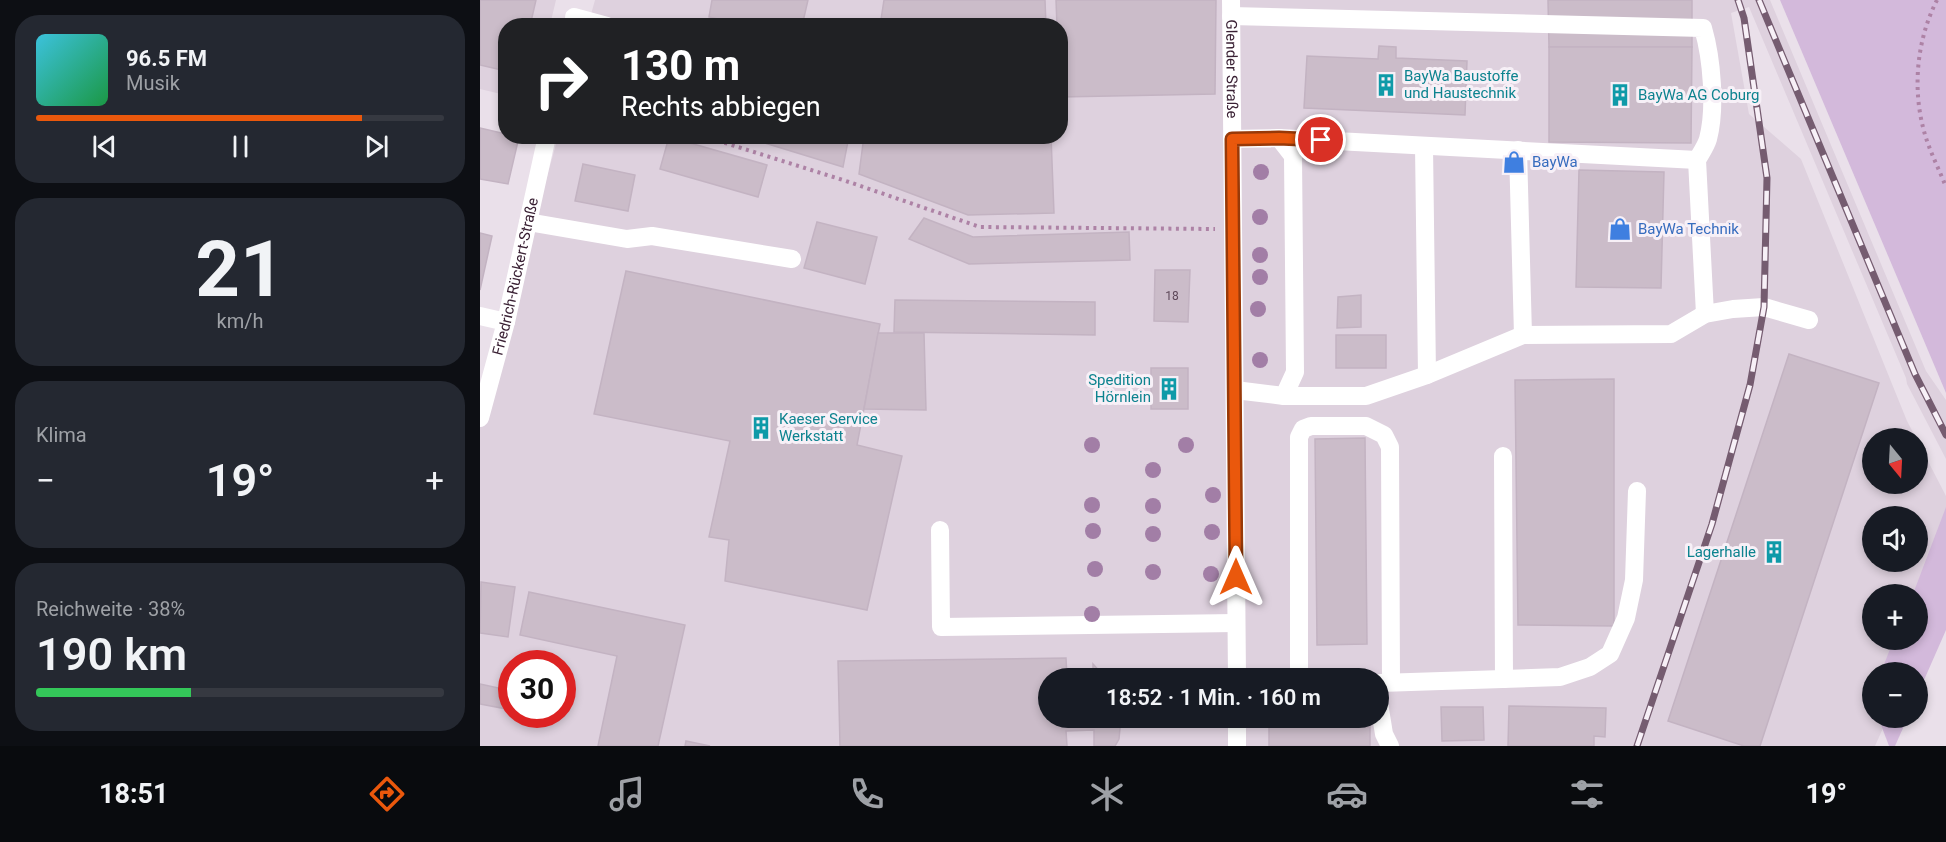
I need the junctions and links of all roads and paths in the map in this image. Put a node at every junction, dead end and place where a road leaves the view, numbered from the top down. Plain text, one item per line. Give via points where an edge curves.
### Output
1 (1937, 0) edge
2 (1231, 8) edge
3 (1279, 138) junction
4 (1232, 139) junction
5 (545, 144) edge
6 (728, 144) edge
7 (1424, 146) junction
8 (1518, 150) junction
9 (1697, 160) junction
10 (1946, 187) edge
11 (528, 222) junction
12 (1233, 229) junction
13 (792, 260) dead end
14 (1705, 314) junction
15 (480, 316) edge
16 (1809, 320) dead end
17 (506, 322) junction
18 (1523, 335) junction
19 (1427, 375) junction
20 (1235, 390) junction
21 (1284, 396) junction
22 (480, 418) edge
23 (1503, 456) dead end
24 (1637, 491) dead end
25 (940, 530) dead end
26 (1236, 623) junction
27 (1237, 668) edge
28 (1299, 668) edge
29 (1385, 668) edge
30 (1504, 679) junction
31 (1389, 682) edge
32 (1237, 728) edge
33 (1383, 728) edge
34 (1238, 746) edge
35 (1389, 746) edge

1 - 10 path via 1920,50 1918,89 1924,131
2 - 4 street, Glender Straße
2 - 9 street via 1703,28 1709,48 1712,106 1708,140
3 - 4 street
3 - 7 street
3 - 21 street via 1293,156 1294,372
4 - 12 street, Glender Straße
5 - 11 street, Friedrich-Rückert-Straße
6 - 12 path via 980,227
7 - 8 street
7 - 19 street
8 - 9 street
8 - 18 street
9 - 14 street
11 - 13 street via 627,239 652,236
11 - 17 street, Friedrich-Rückert-Straße
12 - 20 street, Glender Straße
14 - 16 street via 1764,307
14 - 18 street via 1671,334
15 - 17 street
17 - 22 street, Friedrich-Rückert-Straße
18 - 19 street
19 - 21 street via 1366,396
20 - 21 street
20 - 26 street, Glender Straße
23 - 30 street
24 - 30 street via 1634,580 1626,618 1610,654 1590,667 1560,677
25 - 26 street via 941,627
26 - 27 street, Glender Straße
28 - 29 street via 1299,437 1303,429 1311,426 1366,426 1384,435 1390,447
30 - 31 street
32 - 34 street
33 - 35 street

